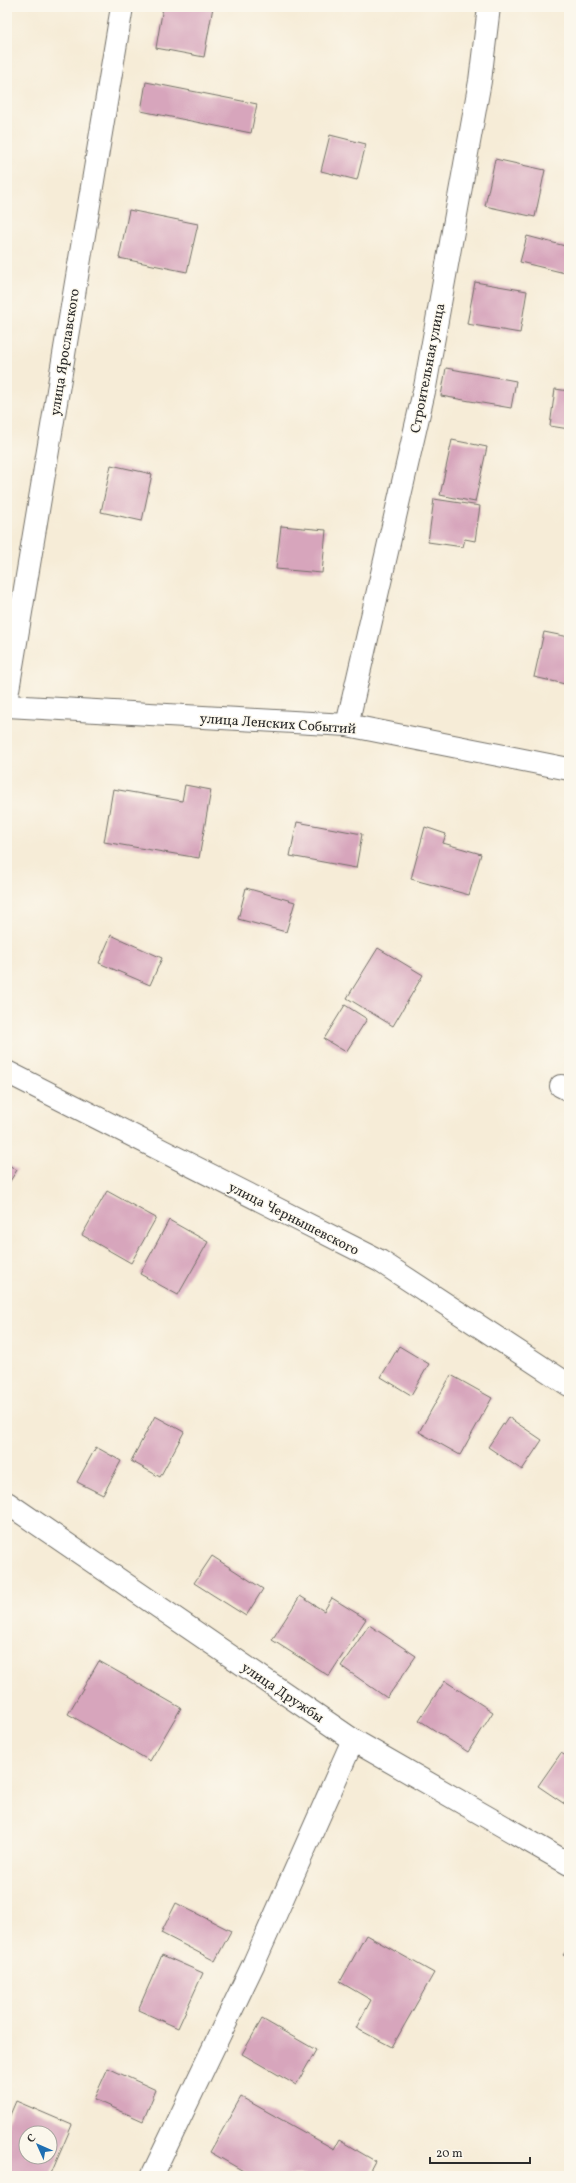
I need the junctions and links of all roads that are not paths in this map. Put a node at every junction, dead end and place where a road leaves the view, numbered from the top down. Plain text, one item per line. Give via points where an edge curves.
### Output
1 (122, 7) edge
2 (488, 7) edge
3 (7, 696) edge
4 (7, 706) edge
5 (347, 725) junction
6 (569, 769) edge
7 (7, 1072) edge
8 (569, 1385) edge
9 (7, 1503) edge
10 (352, 1740) junction
11 (569, 1864) edge
12 (152, 2176) edge

1 - 3 street, улица Ярославского
2 - 5 street, Строительная улица via 480,81 425,387
4 - 5 street, улица Ленских Событий
5 - 6 street, улица Ленских Событий
7 - 8 street, улица Чернышевского via 380,1261
9 - 10 street, улица Дружбы
10 - 11 street, улица Дружбы
10 - 12 street via 254,1963

